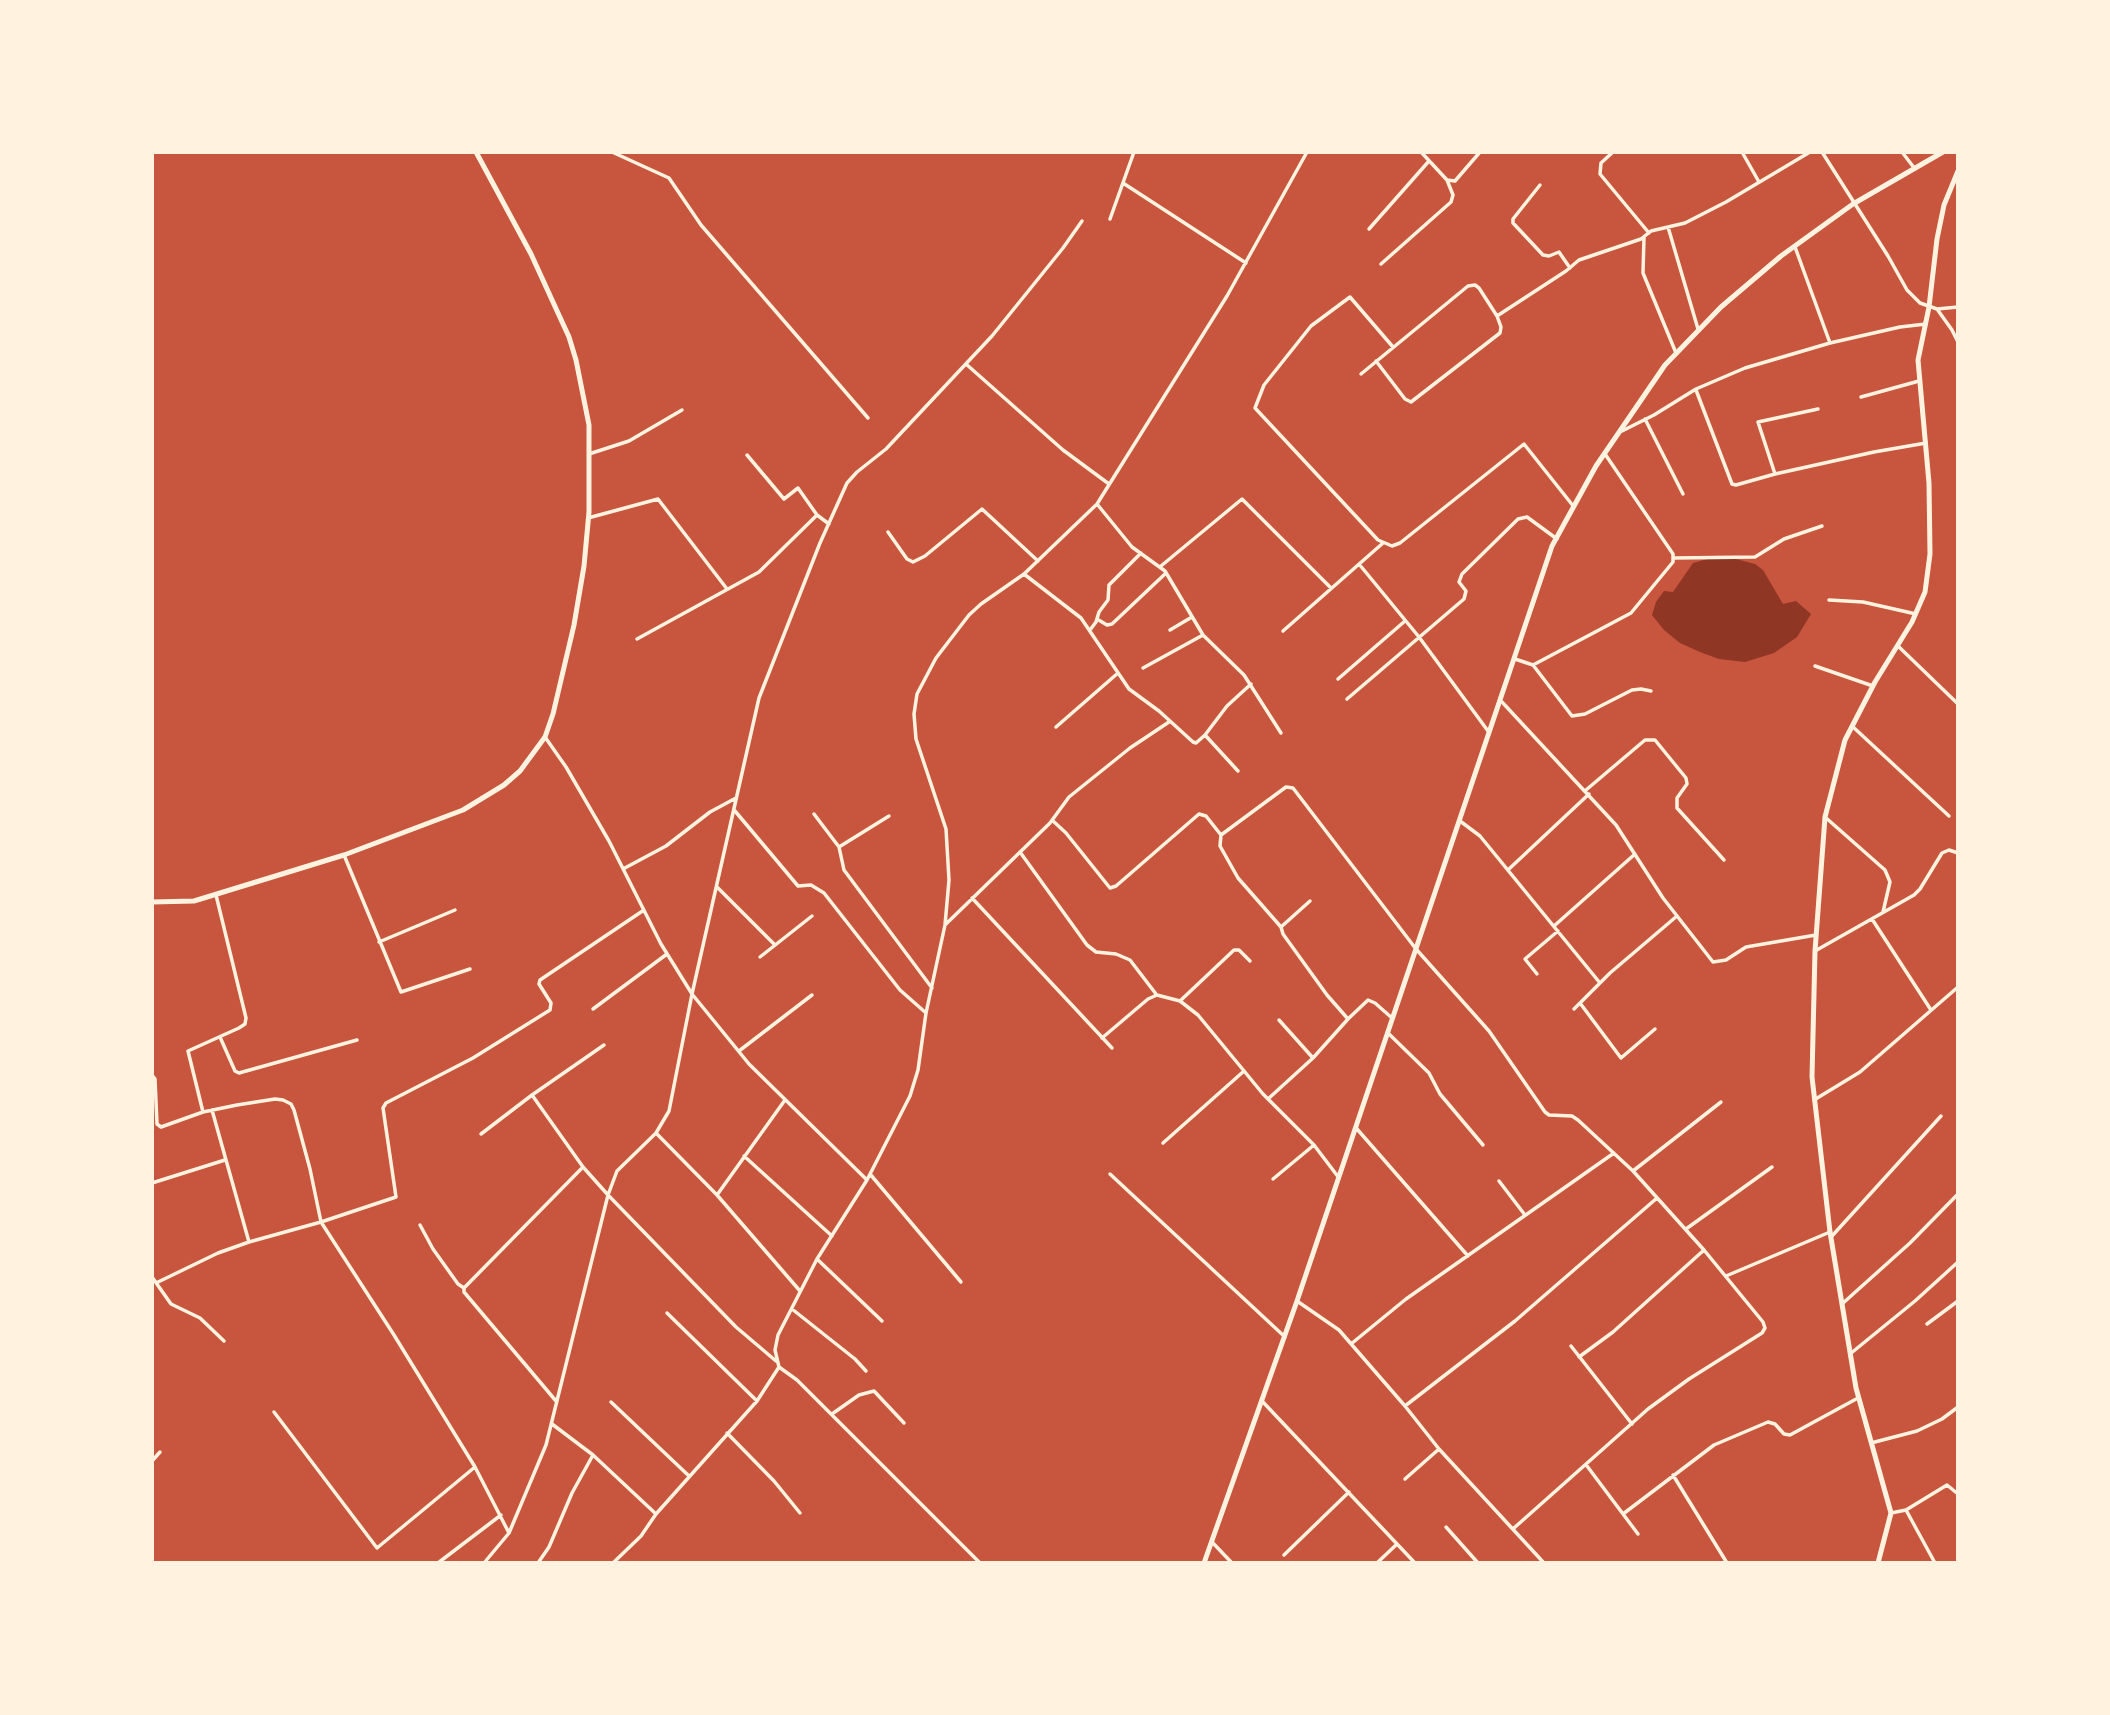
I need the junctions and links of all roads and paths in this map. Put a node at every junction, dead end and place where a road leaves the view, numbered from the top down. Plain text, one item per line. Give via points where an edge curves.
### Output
1 (476, 152) edge
2 (612, 152) edge
3 (1134, 152) edge
4 (1307, 152) edge
5 (1421, 152) edge
6 (1480, 152) edge
7 (1613, 152) edge
8 (1742, 152) edge
9 (1810, 152) edge
10 (1822, 152) edge
11 (1902, 152) edge
12 (1943, 152) edge
13 (1429, 161) junction
14 (1915, 169) junction
15 (1958, 171) edge
16 (1447, 180) junction
17 (1759, 182) junction
18 (1123, 183) junction
19 (1540, 185) dead end
20 (1853, 204) junction
21 (1110, 219) dead end
22 (1082, 221) dead end
23 (1668, 227) junction
24 (1369, 229) dead end
25 (1648, 233) junction
26 (1644, 237) junction
27 (1794, 247) junction
28 (1246, 263) junction
29 (1381, 264) dead end
30 (1570, 268) junction
31 (1929, 307) junction
32 (1958, 307) edge
33 (1937, 309) junction
34 (1497, 316) junction
35 (1926, 324) junction
36 (1699, 330) junction
37 (1958, 341) edge
38 (1830, 344) junction
39 (1392, 347) junction
40 (1676, 353) junction
41 (1376, 361) junction
42 (966, 363) junction
43 (1361, 374) dead end
44 (1920, 380) junction
45 (1696, 389) junction
46 (1861, 397) dead end
47 (1818, 409) dead end
48 (681, 410) dead end
49 (868, 418) dead end
50 (1645, 419) junction
51 (1620, 432) junction
52 (1926, 443) junction
53 (1605, 454) junction
54 (589, 455) junction
55 (747, 455) dead end
56 (1775, 474) junction
57 (1110, 484) junction
58 (1683, 494) dead end
59 (1097, 504) junction
60 (1574, 507) junction
61 (817, 515) junction
62 (588, 518) junction
63 (828, 524) junction
64 (1822, 526) dead end
65 (888, 532) dead end
66 (1557, 539) junction
67 (1382, 543) junction
68 (1141, 553) junction
69 (1674, 558) junction
70 (1038, 561) junction
71 (1359, 564) junction
72 (1161, 566) junction
73 (1166, 573) junction
74 (1024, 574) junction
75 (1331, 588) junction
76 (727, 589) junction
77 (1829, 600) dead end
78 (1916, 614) junction
79 (1193, 617) junction
80 (1097, 619) junction
81 (1405, 620) junction
82 (1090, 630) junction
83 (1170, 630) dead end
84 (1283, 631) dead end
85 (1203, 635) junction
86 (1419, 637) junction
87 (637, 639) dead end
88 (1898, 646) junction
89 (1515, 660) junction
90 (1533, 665) junction
91 (1815, 666) dead end
92 (1143, 668) dead end
93 (1118, 673) junction
94 (1338, 679) dead end
95 (1251, 684) junction
96 (1873, 686) junction
97 (1651, 691) dead end
98 (1347, 699) dead end
99 (1502, 702) junction
100 (1958, 704) edge
101 (1169, 723) junction
102 (1852, 726) junction
103 (1056, 727) dead end
104 (1489, 732) junction
105 (1281, 733) dead end
106 (1205, 736) junction
107 (545, 737) junction
108 (1238, 771) dead end
109 (1588, 792) junction
110 (736, 798) junction
111 (734, 810) junction
112 (814, 814) dead end
113 (889, 816) dead end
114 (1950, 816) dead end
115 (1825, 817) junction
116 (1052, 820) junction
117 (1460, 820) junction
118 (1221, 835) junction
119 (839, 846) junction
120 (1020, 852) junction
121 (1958, 853) edge
122 (1634, 854) junction
123 (344, 855) junction
124 (1724, 859) dead end
125 (623, 869) junction
126 (1508, 870) junction
127 (718, 887) junction
128 (216, 895) junction
129 (972, 898) junction
130 (1310, 901) dead end
131 (152, 902) edge
132 (455, 910) dead end
133 (644, 910) junction
134 (1883, 912) junction
135 (812, 916) dead end
136 (1677, 916) junction
137 (1872, 919) junction
138 (945, 925) junction
139 (1554, 926) junction
140 (1281, 927) junction
141 (1558, 931) junction
142 (1816, 936) junction
143 (379, 942) junction
144 (775, 945) junction
145 (1416, 949) junction
146 (1815, 951) junction
147 (667, 954) junction
148 (760, 957) dead end
149 (1250, 961) dead end
150 (470, 969) dead end
151 (1538, 974) dead end
152 (1600, 983) junction
153 (1958, 987) edge
154 (932, 988) junction
155 (692, 994) junction
156 (812, 995) dead end
157 (1157, 995) junction
158 (1180, 1001) junction
159 (1580, 1003) junction
160 (593, 1009) dead end
161 (1574, 1009) dead end
162 (1931, 1010) junction
163 (926, 1013) junction
164 (1392, 1018) junction
165 (1348, 1019) junction
166 (1279, 1020) dead end
167 (1656, 1029) dead end
168 (1388, 1034) junction
169 (220, 1037) junction
170 (1102, 1038) junction
171 (357, 1040) dead end
172 (604, 1045) dead end
173 (1112, 1048) dead end
174 (739, 1052) junction
175 (1313, 1058) junction
176 (1244, 1071) junction
177 (152, 1075) edge
178 (532, 1095) junction
179 (1268, 1099) junction
180 (785, 1100) junction
181 (1814, 1100) junction
182 (1721, 1102) dead end
183 (212, 1110) junction
184 (203, 1112) junction
185 (1941, 1116) dead end
186 (1356, 1128) junction
187 (656, 1133) junction
188 (481, 1134) dead end
189 (1163, 1143) dead end
190 (1314, 1144) junction
191 (1483, 1145) dead end
192 (1614, 1153) junction
193 (744, 1156) junction
194 (225, 1160) junction
195 (583, 1167) junction
196 (1772, 1167) dead end
197 (1633, 1171) junction
198 (870, 1174) junction
199 (1110, 1174) dead end
200 (1339, 1178) junction
201 (1273, 1179) dead end
202 (867, 1180) junction
203 (1499, 1181) dead end
204 (152, 1183) edge
205 (1958, 1194) edge
206 (608, 1195) junction
207 (717, 1195) junction
208 (1657, 1198) junction
209 (1526, 1216) junction
210 (321, 1222) junction
211 (421, 1225) dead end
212 (1686, 1229) junction
213 (1830, 1235) junction
214 (832, 1236) junction
215 (249, 1242) junction
216 (1704, 1250) junction
217 (1468, 1256) junction
218 (817, 1259) junction
219 (1958, 1262) edge
220 (1726, 1276) junction
221 (152, 1277) edge
222 (961, 1282) dead end
223 (156, 1283) junction
224 (464, 1288) junction
225 (800, 1291) junction
226 (1297, 1301) junction
227 (1958, 1301) edge
228 (1842, 1304) junction
229 (792, 1309) junction
230 (667, 1313) dead end
231 (882, 1321) dead end
232 (1927, 1324) dead end
233 (1285, 1337) junction
234 (224, 1341) dead end
235 (1352, 1344) junction
236 (1571, 1346) dead end
237 (1850, 1354) junction
238 (1579, 1357) junction
239 (776, 1361) junction
240 (779, 1367) junction
241 (866, 1371) dead end
242 (1859, 1398) junction
243 (757, 1401) junction
244 (1262, 1401) junction
245 (557, 1402) junction
246 (611, 1402) dead end
247 (1405, 1406) junction
248 (1958, 1407) edge
249 (274, 1412) dead end
250 (832, 1414) junction
251 (904, 1423) dead end
252 (552, 1424) junction
253 (1632, 1424) junction
254 (727, 1433) junction
255 (1871, 1443) junction
256 (1438, 1449) junction
257 (160, 1452) dead end
258 (593, 1455) junction
259 (152, 1461) edge
260 (1586, 1466) junction
261 (475, 1467) junction
262 (1673, 1475) junction
263 (689, 1476) junction
264 (1405, 1479) dead end
265 (1349, 1492) junction
266 (1958, 1494) edge
267 (1906, 1510) junction
268 (800, 1513) dead end
269 (1891, 1513) junction
270 (656, 1514) junction
271 (1623, 1514) junction
272 (501, 1515) junction
273 (1446, 1527) dead end
274 (1514, 1528) junction
275 (509, 1533) junction
276 (1638, 1534) dead end
277 (1212, 1542) junction
278 (1397, 1544) junction
279 (1284, 1555) dead end
280 (976, 1558) junction
281 (438, 1563) edge
282 (484, 1563) edge
283 (538, 1563) edge
284 (613, 1563) edge
285 (971, 1563) edge
286 (980, 1563) edge
287 (1204, 1563) edge
288 (1233, 1563) edge
289 (1377, 1563) edge
290 (1415, 1563) edge
291 (1478, 1563) edge
292 (1544, 1563) edge
293 (1727, 1563) edge
294 (1878, 1563) edge
295 (1935, 1563) edge

1 - 54 street via 569,337 589,425
2 - 49 street via 674,184 701,225
3 - 18 street
4 - 28 street
5 - 13 street
6 - 16 street via 1455,181
7 - 25 street via 1601,163 1600,174
8 - 17 street
9 - 17 street
10 - 20 street
11 - 14 street
12 - 14 street
13 - 16 street
13 - 24 street
14 - 20 street
15 - 31 street via 1944,205
16 - 29 street via 1451,202
17 - 23 street via 1685,223
18 - 21 street
18 - 28 street
19 - 30 street via 1513,223 1543,255 1559,252
20 - 27 street
20 - 31 street via 1907,290
22 - 42 street
23 - 25 street
23 - 36 street
25 - 26 street
26 - 30 street via 1579,260
26 - 40 street via 1643,272
27 - 36 street
27 - 38 street
28 - 57 street
30 - 34 street
31 - 33 street
31 - 35 street
32 - 33 street
33 - 37 street
34 - 39 street via 1479,288 1472,285
34 - 41 street via 1500,333 1411,402
35 - 38 street
35 - 44 street via 1918,360
36 - 40 street
38 - 45 street via 1745,368
39 - 41 street
39 - 67 street via 1350,296 1311,326 1264,385 1255,408
40 - 51 street
41 - 43 street
42 - 57 street via 1063,450
42 - 63 street via 886,449 847,483
44 - 46 street
44 - 52 street
45 - 50 street
45 - 56 street via 1732,484
47 - 56 street via 1758,422
48 - 54 street via 629,440
50 - 51 street
50 - 58 street
51 - 53 street
52 - 56 street
52 - 78 street via 1930,554 1925,592
53 - 60 street
53 - 69 street
54 - 62 street
55 - 61 street via 784,499 798,488
57 - 59 street
59 - 68 street
59 - 70 street
60 - 66 street
60 - 67 street via 1524,444 1399,543
61 - 63 street
61 - 76 street via 759,572
62 - 76 street via 659,499
62 - 107 street via 574,625
63 - 110 street via 760,698
64 - 69 street via 1784,539 1755,557
65 - 70 street via 913,562 982,509
66 - 86 street via 1527,517 1518,519 1462,574 1459,582 1466,592 1464,599
66 - 89 street
67 - 71 street
68 - 72 street
68 - 80 street via 1109,585 1109,598
69 - 90 street via 1631,613
70 - 74 street
71 - 75 street
71 - 81 street
72 - 73 street
72 - 75 street via 1242,499
73 - 79 street
73 - 80 street via 1112,624
74 - 82 street via 1072,609
74 - 138 street via 969,615 936,658 917,694 916,738 946,829 949,880
75 - 84 street
76 - 87 street
77 - 78 street
78 - 88 street
79 - 83 street
79 - 85 street
80 - 82 street
81 - 86 street
81 - 94 street
82 - 93 street
85 - 92 street
85 - 95 street
86 - 98 street
86 - 104 street
88 - 96 street
88 - 100 street
89 - 90 street
89 - 99 street
90 - 97 street via 1572,716 1632,690
91 - 96 street
93 - 101 street via 1129,689
93 - 103 street
95 - 105 street
95 - 106 street
96 - 102 street
99 - 104 street
99 - 109 street
101 - 106 street via 1193,743
101 - 116 street via 1094,775
102 - 114 street
102 - 115 street
104 - 117 street
106 - 108 street
107 - 123 street via 527,764 483,799
107 - 125 street
109 - 122 street
109 - 124 street via 1646,740 1655,740 1686,778 1677,808
109 - 126 street
110 - 111 street
110 - 125 street
111 - 127 street
111 - 163 street via 798,886 811,885 824,893 900,990
112 - 119 street
113 - 119 street
115 - 134 street via 1885,870 1890,882
115 - 142 street
116 - 118 street via 1110,888 1199,814
116 - 120 street
117 - 126 street
117 - 145 street
118 - 140 street via 1220,846 1238,878
118 - 145 street via 1286,787 1293,788
119 - 154 street via 844,870
120 - 129 street
120 - 157 street via 1087,946 1130,960
121 - 134 street via 1946,850 1920,890
122 - 136 street
122 - 139 street
123 - 128 street
123 - 143 street
125 - 133 street
126 - 139 street
127 - 144 street
127 - 155 street
128 - 131 street via 194,901
128 - 169 street via 246,1018 245,1024
129 - 138 street
129 - 170 street
130 - 140 street
132 - 143 street
133 - 147 street
133 - 210 street via 540,980 550,1010 473,1058 386,1103 383,1108 396,1197
134 - 137 street
135 - 144 street
136 - 142 street via 1713,962 1726,960 1746,947
136 - 152 street
137 - 146 street
137 - 162 street
138 - 154 street
139 - 141 street
140 - 165 street
141 - 151 street via 1525,959
141 - 152 street
142 - 146 street
143 - 150 street via 403,993
144 - 148 street
145 - 164 street
145 - 192 street via 1489,1031 1545,1112 1572,1116
146 - 181 street
147 - 155 street
147 - 160 street
149 - 158 street via 1234,950
152 - 159 street
153 - 162 street
154 - 163 street
155 - 174 street
155 - 187 street via 669,1111
156 - 174 street
157 - 158 street
157 - 170 street
158 - 176 street via 1198,1015
159 - 161 street
159 - 167 street via 1620,1058
162 - 181 street via 1860,1072
163 - 198 street via 910,1096
164 - 165 street via 1368,1000
164 - 168 street
165 - 175 street
166 - 175 street
168 - 186 street
168 - 191 street via 1429,1073 1440,1094
169 - 171 street via 239,1073
169 - 184 street via 188,1051
170 - 173 street
172 - 178 street
174 - 180 street
175 - 179 street
176 - 179 street
176 - 189 street
177 - 184 street via 157,1125
178 - 188 street
178 - 195 street
179 - 190 street
180 - 193 street
180 - 202 street
181 - 213 street
182 - 197 street
183 - 184 street
183 - 194 street
183 - 210 street via 275,1099 291,1104
185 - 213 street
186 - 200 street
186 - 217 street
187 - 206 street via 617,1171
187 - 207 street
190 - 200 street
190 - 201 street
192 - 197 street
192 - 209 street
193 - 207 street
193 - 214 street
194 - 204 street
194 - 215 street
195 - 206 street
195 - 224 street
196 - 212 street
197 - 208 street
198 - 202 street
198 - 222 street
199 - 233 street
200 - 226 street
202 - 214 street
203 - 209 street
205 - 228 street
206 - 239 street via 736,1327
206 - 245 street
207 - 225 street
208 - 212 street
208 - 247 street via 1515,1321
209 - 217 street
210 - 215 street
210 - 261 street
211 - 224 street via 433,1250
212 - 216 street
213 - 220 street
213 - 228 street
214 - 218 street
215 - 223 street
216 - 220 street
216 - 238 street
217 - 235 street
218 - 225 street
218 - 231 street
219 - 237 street
220 - 253 street via 1763,1322 1762,1333 1689,1379
221 - 223 street
223 - 234 street via 171,1304 196,1315
224 - 245 street
225 - 229 street
226 - 233 street
226 - 235 street
227 - 232 street
228 - 237 street
229 - 239 street via 778,1335
229 - 241 street
230 - 243 street
233 - 244 street
235 - 247 street
236 - 238 street
237 - 242 street
238 - 253 street
239 - 240 street
240 - 243 street
240 - 250 street
242 - 255 street
242 - 262 street via 1790,1435 1772,1422 1738,1434 1714,1445
243 - 254 street
244 - 265 street
244 - 277 street
245 - 252 street
246 - 263 street
247 - 256 street
248 - 255 street via 1916,1432
249 - 261 street via 377,1548
250 - 251 street via 859,1395 874,1391
250 - 280 street
252 - 258 street
252 - 275 street
253 - 260 street
254 - 263 street
254 - 268 street
255 - 269 street
256 - 264 street
256 - 274 street
257 - 259 street
258 - 270 street
258 - 283 street
260 - 271 street
260 - 274 street
261 - 272 street
262 - 271 street
262 - 293 street
263 - 270 street
265 - 278 street
265 - 279 street
266 - 267 street via 1947,1485
267 - 269 street
267 - 295 street
269 - 294 street
270 - 284 street
271 - 276 street
272 - 275 street
272 - 281 street
273 - 291 street
274 - 292 street
275 - 282 street
277 - 287 street
277 - 288 street
278 - 289 street
278 - 290 street
280 - 285 street
280 - 286 street

